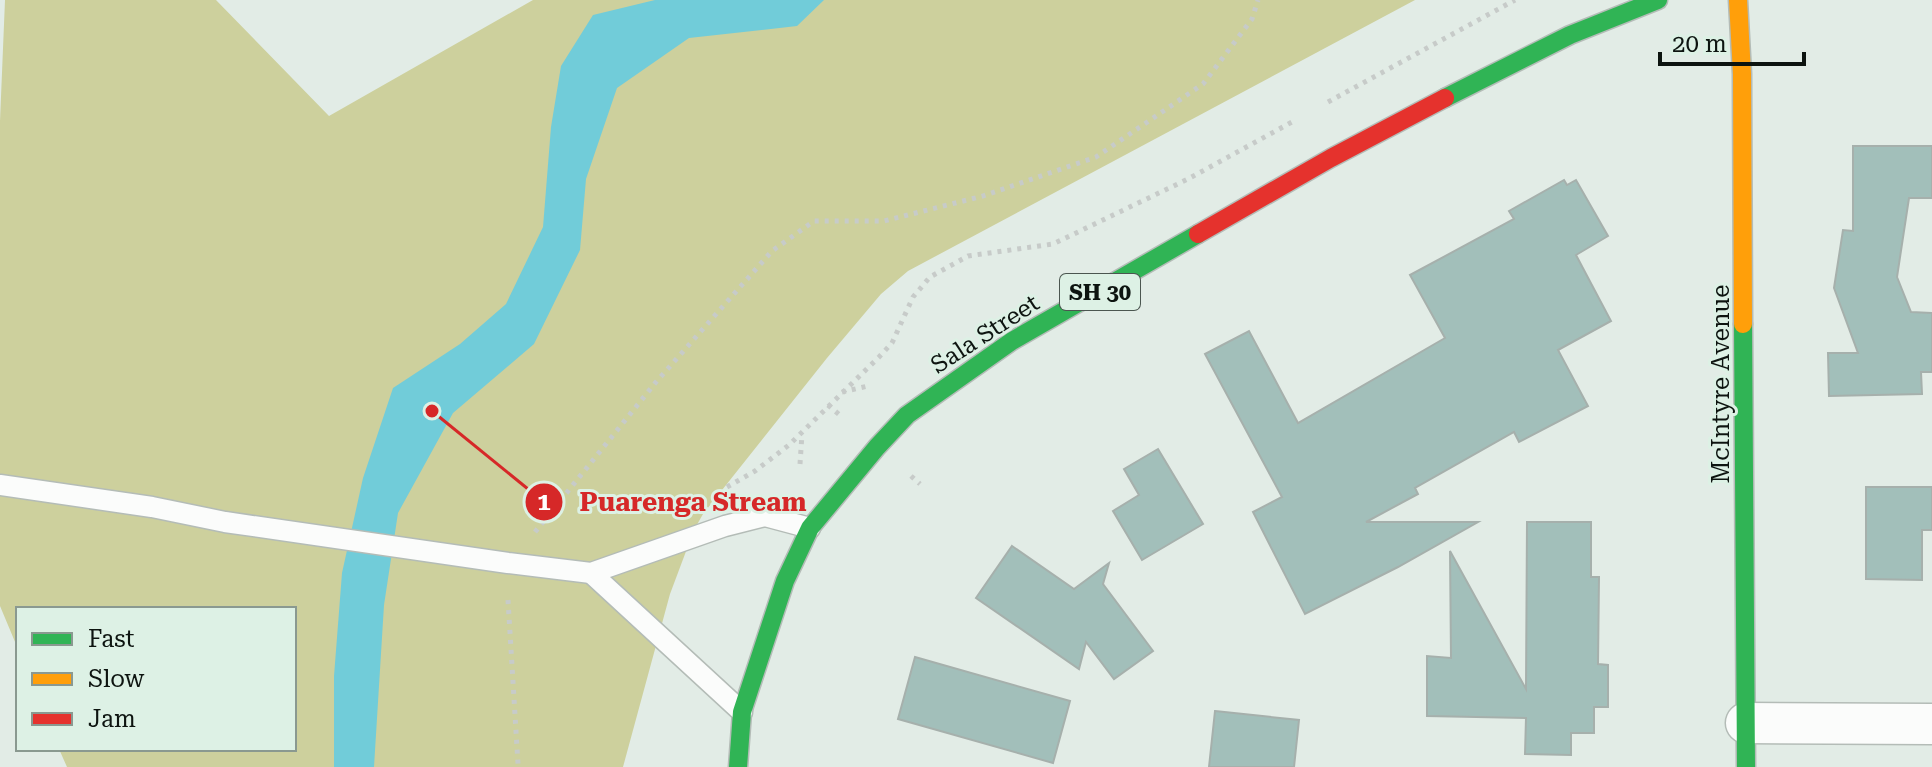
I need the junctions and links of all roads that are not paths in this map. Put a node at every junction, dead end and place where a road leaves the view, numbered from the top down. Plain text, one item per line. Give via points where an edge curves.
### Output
1 (1658, 0) edge
2 (1738, 0) edge
3 (0, 485) edge
4 (810, 528) junction
5 (591, 573) junction
6 (742, 712) junction
7 (1746, 723) junction
8 (1932, 724) edge
9 (738, 767) edge
10 (1746, 767) edge

1 - 4 main road, Sala Street / SH 30 via 1570,35 1331,158 1012,341 907,415
2 - 7 main road, McIntyre Avenue
3 - 5 lane
4 - 5 lane via 765,516
4 - 6 main road, Sala Street / SH 30 via 785,581
5 - 6 lane
6 - 9 main road, Sala Street / SH 30
7 - 8 street
7 - 10 main road, McIntyre Avenue

